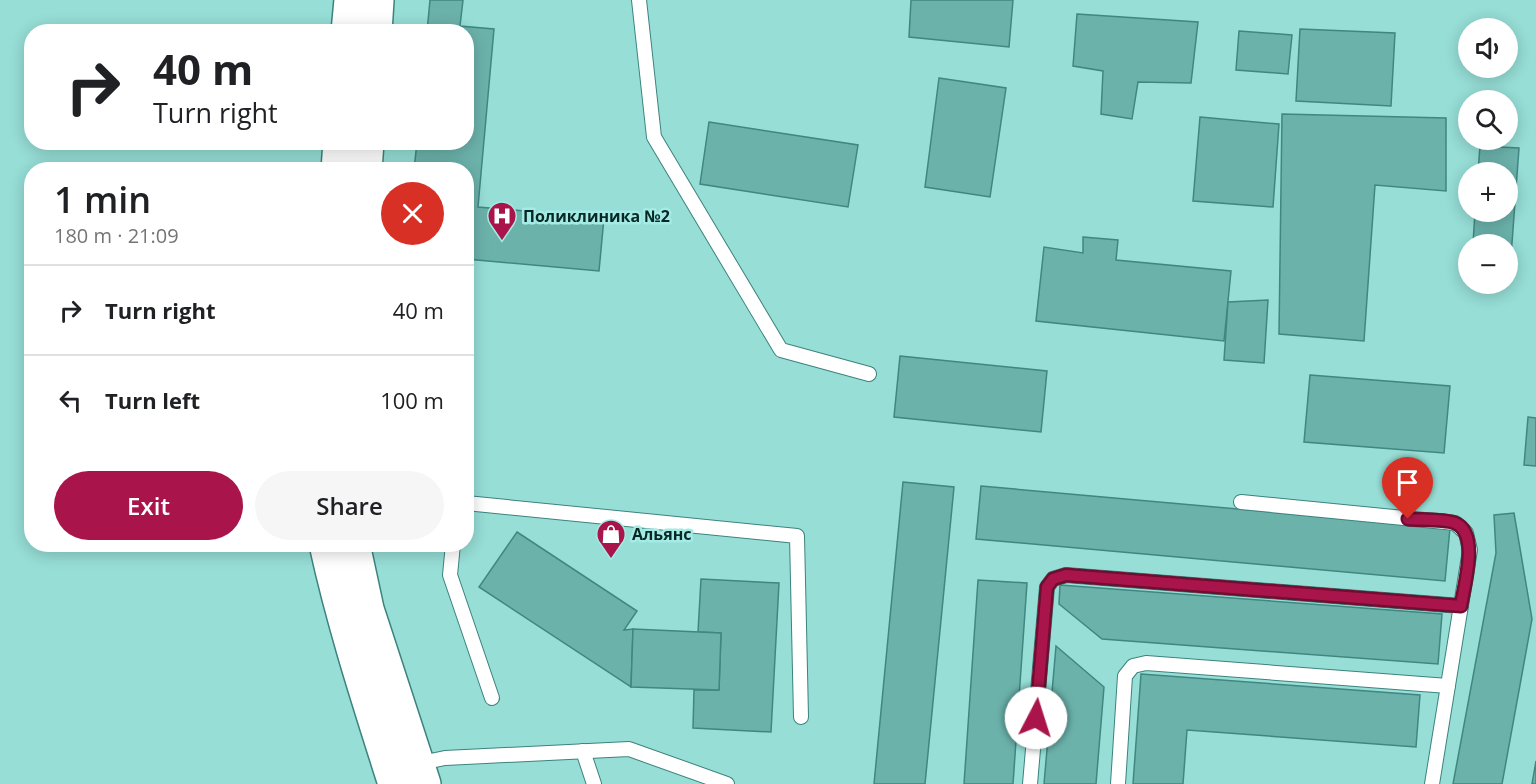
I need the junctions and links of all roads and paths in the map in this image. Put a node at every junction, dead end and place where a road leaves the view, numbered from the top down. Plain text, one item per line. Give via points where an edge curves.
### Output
1 (351, 0) edge
2 (377, 0) edge
3 (639, 0) edge
4 (349, 24) edge
5 (376, 24) edge
6 (869, 374) dead end
7 (1241, 502) dead end
8 (474, 504) edge
9 (329, 552) edge
10 (355, 552) edge
11 (452, 552) edge
12 (1461, 606) junction
13 (1448, 686) junction
14 (492, 698) dead end
15 (801, 717) dead end
16 (583, 751) junction
17 (412, 777) edge
18 (594, 784) edge
19 (727, 784) edge
20 (1030, 784) edge
21 (1118, 784) edge
22 (1432, 784) edge

1 - 4 main road
2 - 5 main road
3 - 6 lane via 654,136 782,350
7 - 12 lane via 1455,523 1466,533 1470,550
8 - 15 lane via 797,536
9 - 17 main road via 365,692
10 - 17 main road
11 - 14 lane via 450,575
12 - 13 lane
12 - 20 lane via 1066,575 1053,579 1047,587
13 - 21 lane via 1146,663 1133,666 1125,676
13 - 22 lane
16 - 17 lane via 445,758
16 - 18 lane
16 - 19 lane via 629,749

